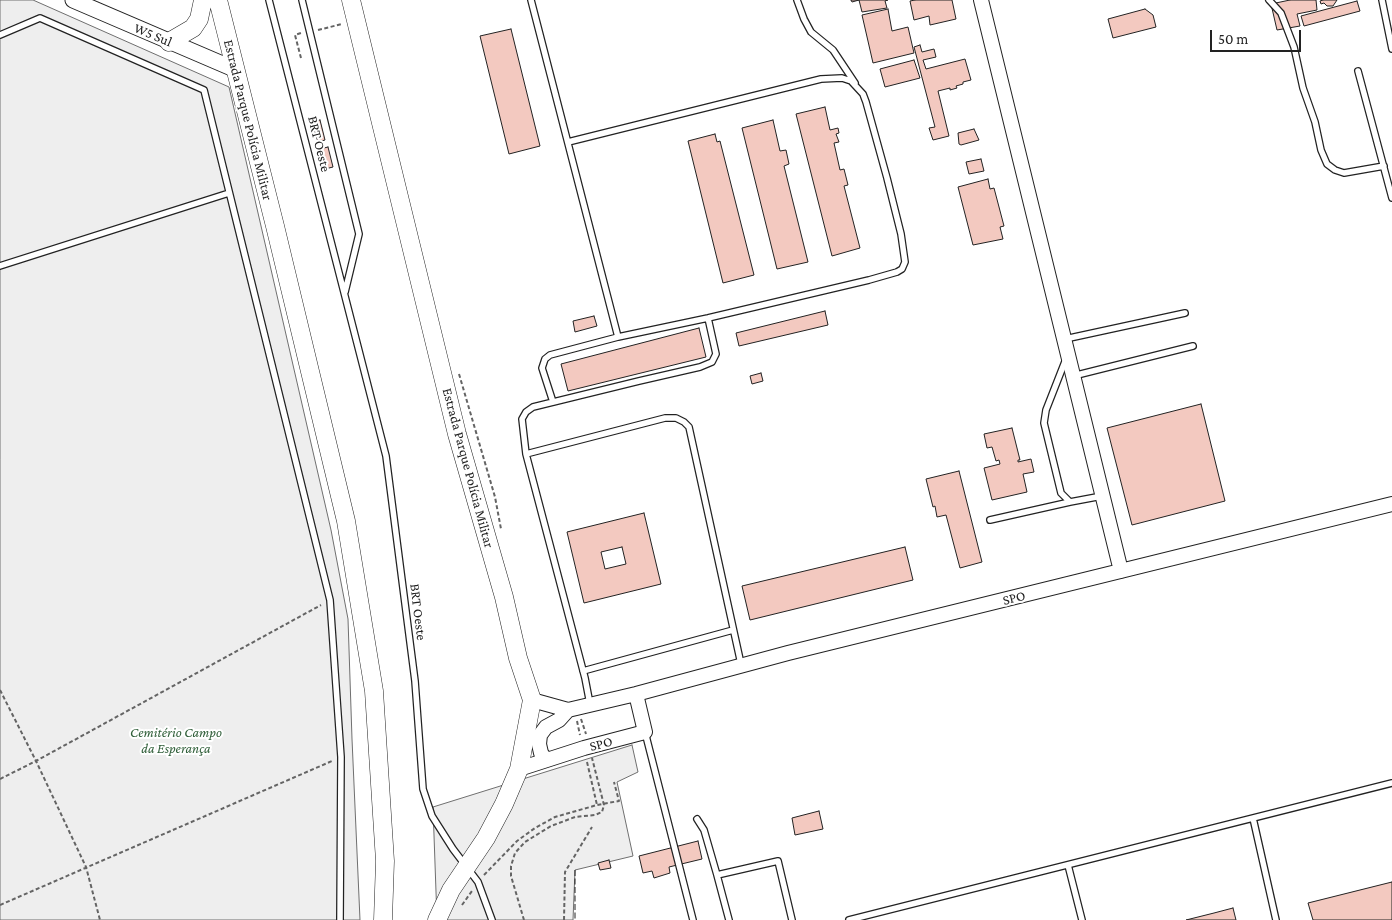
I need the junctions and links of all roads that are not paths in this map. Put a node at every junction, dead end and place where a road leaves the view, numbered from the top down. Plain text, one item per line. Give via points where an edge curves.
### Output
1 (72, 0) edge
2 (203, 0) edge
3 (218, 0) edge
4 (270, 0) edge
5 (302, 0) edge
6 (351, 0) edge
7 (531, 0) edge
8 (797, 0) edge
9 (981, 0) edge
10 (1268, 0) edge
11 (1382, 0) edge
12 (0, 35) edge
13 (169, 42) junction
14 (1392, 49) edge
15 (234, 69) junction
16 (1358, 71) dead end
17 (858, 86) junction
18 (568, 142) junction
19 (1384, 166) junction
20 (229, 193) junction
21 (1392, 198) edge
22 (0, 266) edge
23 (345, 294) junction
24 (1185, 313) dead end
25 (708, 318) junction
26 (618, 336) junction
27 (1063, 339) junction
28 (1194, 346) dead end
29 (1067, 355) junction
30 (1073, 376) junction
31 (553, 402) junction
32 (526, 454) junction
33 (1102, 496) junction
34 (1070, 502) junction
35 (1392, 504) edge
36 (990, 520) dead end
37 (1121, 571) junction
38 (733, 630) junction
39 (741, 666) junction
40 (583, 671) junction
41 (636, 694) junction
42 (532, 700) junction
43 (590, 704) junction
44 (568, 710) junction
45 (645, 732) junction
46 (546, 760) junction
47 (519, 769) junction
48 (1392, 783) edge
49 (1253, 818) junction
50 (697, 819) dead end
51 (1068, 865) junction
52 (467, 866) junction
53 (717, 875) junction
54 (340, 920) edge
55 (383, 920) edge
56 (437, 920) edge
57 (492, 920) edge
58 (693, 920) edge
59 (729, 920) edge
60 (792, 920) edge
61 (849, 920) edge
62 (1082, 920) edge
63 (1276, 920) edge

1 - 13 main road, W5 Sul
2 - 13 main road via 199,19 193,28
3 - 15 main road, Estrada Parque Polícia Militar
4 - 23 lane, BRT Oeste
5 - 23 lane, BRT Oeste via 359,234
6 - 42 main road, Estrada Parque Polícia Militar via 457,434
7 - 18 lane
8 - 17 lane via 812,32 833,50
9 - 27 street
10 - 19 lane via 1280,13 1294,47 1327,164 1344,173
11 - 14 lane
12 - 20 lane via 40,18 204,90
13 - 15 main road, W5 Sul
15 - 55 main road, Estrada Parque Polícia Militar via 346,521 374,691 385,861
16 - 19 lane
17 - 18 lane via 842,78 821,79
17 - 25 lane via 866,102 887,178 901,234 904,265 897,272 869,280
18 - 26 lane
19 - 21 lane
20 - 22 lane
20 - 54 lane via 330,600 341,757
23 - 52 lane, BRT Oeste via 386,456 415,680 423,789 432,816
24 - 27 lane
25 - 26 lane
25 - 31 lane via 716,354 712,362
26 - 31 lane via 548,356 542,368
27 - 29 street
28 - 30 lane
29 - 30 street
29 - 34 lane via 1044,423 1062,493
30 - 33 street
31 - 32 lane via 533,407 523,416
32 - 38 lane via 665,418 684,422 688,427
32 - 40 lane
33 - 34 lane
33 - 37 street
34 - 36 lane
35 - 37 street, SPO
37 - 39 street, SPO
38 - 39 lane
38 - 40 lane
39 - 41 street, SPO
40 - 43 lane
41 - 43 street, SPO
41 - 45 street
42 - 44 street
42 - 47 main road, Estrada Parque Polícia Militar
43 - 44 street, SPO
44 - 46 street via 540,734 541,753
45 - 46 street, SPO
45 - 58 lane
46 - 47 street, SPO
47 - 52 main road, Estrada Parque Polícia Militar via 486,838
48 - 49 lane
49 - 51 lane
49 - 63 lane
50 - 53 lane via 704,830
51 - 61 lane
51 - 62 lane
52 - 56 main road, Estrada Parque Polícia Militar
52 - 57 lane, BRT Oeste via 478,882
53 - 59 lane
53 - 60 lane via 778,861

